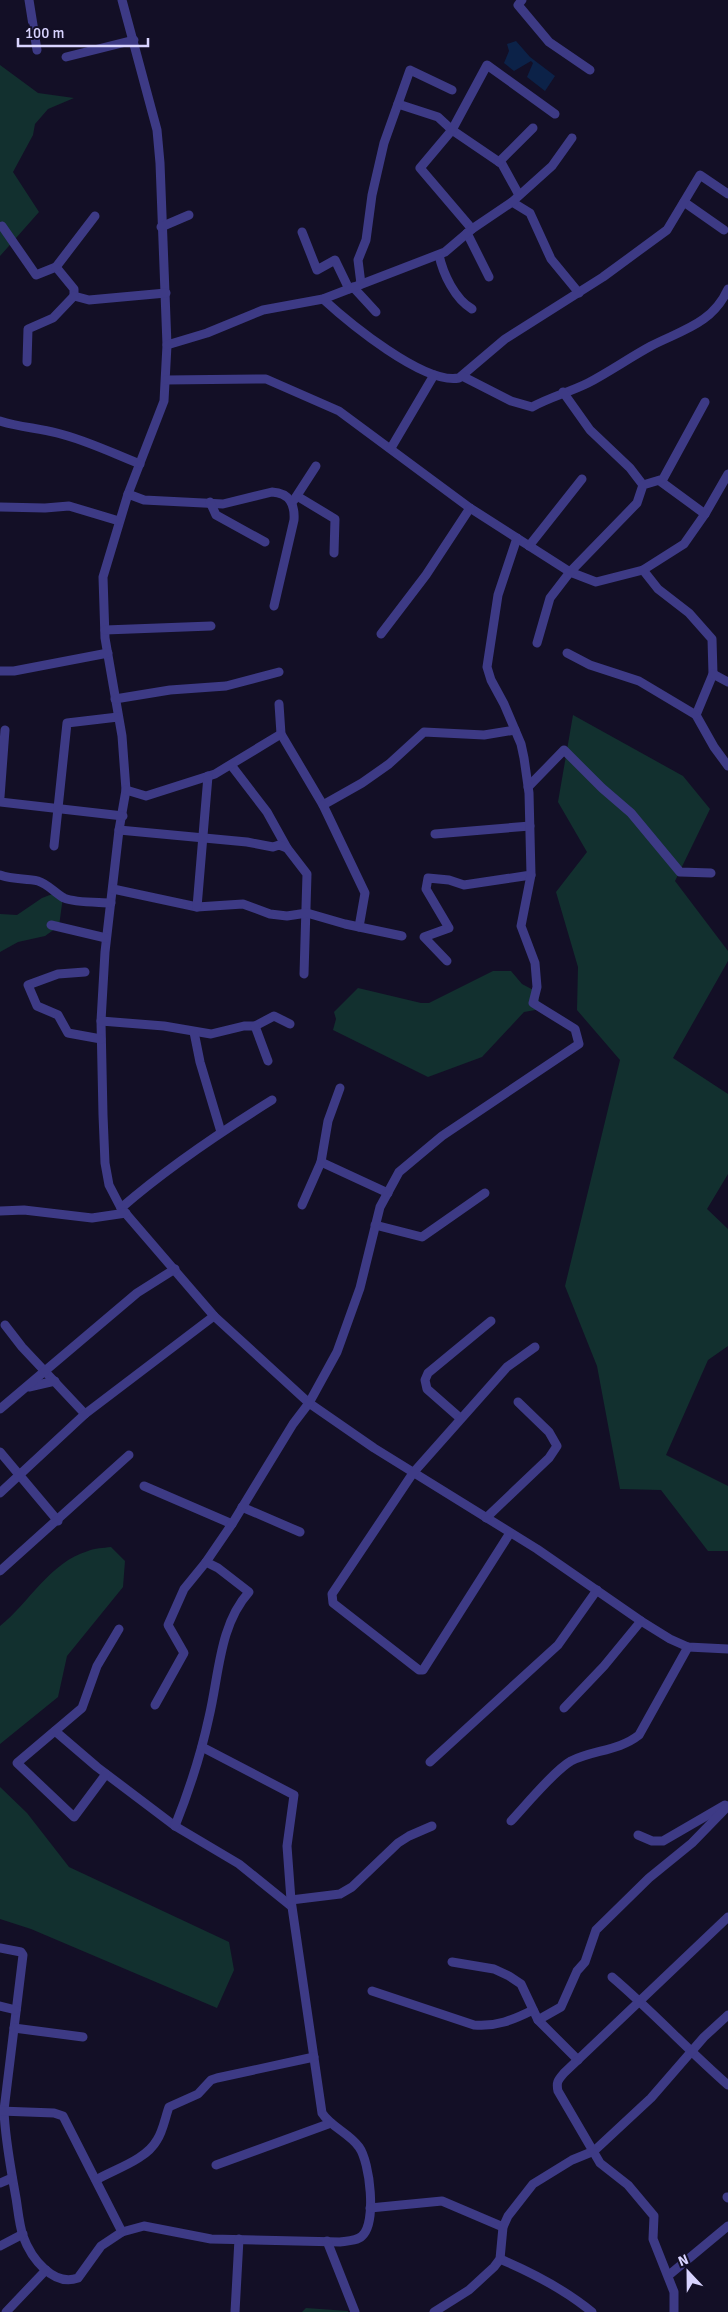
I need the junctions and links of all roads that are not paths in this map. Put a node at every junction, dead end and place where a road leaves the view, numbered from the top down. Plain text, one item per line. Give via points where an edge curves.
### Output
1 (29, 0) edge
2 (122, 0) edge
3 (522, 0) edge
4 (134, 40) junction
5 (37, 50) dead end
6 (66, 57) dead end
7 (590, 70) dead end
8 (452, 90) dead end
9 (398, 104) junction
10 (555, 114) dead end
11 (532, 128) dead end
12 (452, 130) junction
13 (572, 138) dead end
14 (499, 162) junction
15 (728, 194) edge
16 (520, 195) junction
17 (512, 202) junction
18 (684, 202) junction
19 (189, 215) dead end
20 (95, 216) dead end
21 (2, 226) dead end
22 (161, 227) junction
23 (724, 230) dead end
24 (470, 231) junction
25 (302, 232) dead end
26 (439, 255) junction
27 (56, 267) junction
28 (489, 277) dead end
29 (355, 286) junction
30 (166, 293) junction
31 (579, 293) junction
32 (727, 294) edge
33 (74, 296) junction
34 (323, 299) junction
35 (472, 309) dead end
36 (376, 312) dead end
37 (167, 345) junction
38 (27, 362) dead end
39 (434, 375) junction
40 (462, 376) junction
41 (166, 380) junction
42 (563, 392) junction
43 (705, 402) dead end
44 (0, 421) edge
45 (391, 448) junction
46 (140, 464) junction
47 (316, 466) dead end
48 (728, 474) edge
49 (582, 479) dead end
50 (660, 481) junction
51 (643, 485) junction
52 (128, 494) junction
53 (295, 499) junction
54 (210, 502) junction
55 (0, 507) edge
56 (470, 508) junction
57 (705, 514) junction
58 (119, 521) junction
59 (517, 538) junction
60 (265, 542) dead end
61 (529, 546) junction
62 (334, 552) dead end
63 (642, 570) junction
64 (570, 572) junction
65 (274, 606) dead end
66 (211, 626) dead end
67 (105, 630) junction
68 (381, 634) dead end
69 (536, 643) dead end
70 (567, 652) dead end
71 (108, 653) junction
72 (0, 671) edge
73 (279, 672) dead end
74 (713, 674) junction
75 (728, 682) edge
76 (115, 699) junction
77 (279, 704) dead end
78 (696, 715) junction
79 (118, 717) junction
80 (5, 730) dead end
81 (515, 730) junction
82 (281, 734) junction
83 (231, 765) junction
84 (728, 766) edge
85 (208, 776) junction
86 (528, 786) junction
87 (126, 790) junction
88 (0, 797) edge
89 (0, 802) edge
90 (323, 805) junction
91 (57, 809) junction
92 (123, 816) junction
93 (530, 826) junction
94 (119, 830) junction
95 (435, 834) dead end
96 (203, 839) junction
97 (54, 846) dead end
98 (287, 848) junction
99 (711, 873) dead end
100 (0, 875) edge
101 (531, 875) junction
102 (113, 889) junction
103 (111, 903) junction
104 (197, 907) junction
105 (307, 913) junction
106 (51, 925) dead end
107 (359, 927) junction
108 (402, 936) dead end
109 (106, 938) junction
110 (447, 961) dead end
111 (85, 972) dead end
112 (304, 974) dead end
113 (101, 1021) junction
114 (290, 1024) dead end
115 (255, 1026) junction
116 (194, 1032) junction
117 (102, 1038) junction
118 (268, 1061) dead end
119 (340, 1088) dead end
120 (272, 1100) dead end
121 (221, 1132) junction
122 (321, 1162) junction
123 (388, 1193) junction
124 (485, 1193) dead end
125 (302, 1205) dead end
126 (123, 1210) junction
127 (0, 1211) edge
128 (375, 1225) junction
129 (175, 1269) junction
130 (214, 1316) junction
131 (491, 1321) dead end
132 (5, 1325) dead end
133 (536, 1348) dead end
134 (45, 1370) junction
135 (55, 1381) junction
136 (518, 1402) dead end
137 (309, 1403) junction
138 (0, 1409) edge
139 (85, 1414) junction
140 (0, 1415) edge
141 (460, 1418) junction
142 (0, 1452) edge
143 (129, 1455) dead end
144 (413, 1472) junction
145 (20, 1476) junction
146 (144, 1486) dead end
147 (0, 1493) edge
148 (242, 1507) junction
149 (486, 1518) junction
150 (58, 1521) junction
151 (232, 1524) junction
152 (300, 1532) dead end
153 (510, 1533) junction
154 (206, 1562) junction
155 (0, 1571) edge
156 (597, 1590) junction
157 (641, 1621) junction
158 (119, 1629) dead end
159 (688, 1647) junction
160 (728, 1649) edge
161 (155, 1705) dead end
162 (564, 1708) dead end
163 (55, 1731) junction
164 (202, 1748) junction
165 (430, 1762) dead end
166 (106, 1774) junction
167 (728, 1805) edge
168 (511, 1821) dead end
169 (176, 1826) junction
170 (432, 1826) dead end
171 (638, 1835) dead end
172 (291, 1903) junction
173 (728, 1917) edge
174 (0, 1948) edge
175 (452, 1962) dead end
176 (612, 1977) dead end
177 (372, 1991) dead end
178 (640, 2000) junction
179 (0, 2006) edge
180 (16, 2010) junction
181 (533, 2010) junction
182 (728, 2015) edge
183 (538, 2020) junction
184 (14, 2028) junction
185 (83, 2037) dead end
186 (691, 2052) junction
187 (314, 2057) junction
188 (578, 2060) junction
189 (5, 2063) edge
190 (728, 2085) edge
191 (2, 2111) edge
192 (331, 2123) junction
193 (594, 2152) junction
194 (216, 2164) dead end
195 (12, 2178) junction
196 (96, 2180) junction
197 (0, 2183) edge
198 (370, 2208) junction
199 (728, 2226) edge
200 (503, 2227) junction
201 (122, 2232) junction
202 (23, 2234) junction
203 (239, 2239) junction
204 (327, 2241) junction
205 (0, 2246) edge
206 (500, 2258) junction
207 (46, 2270) junction
208 (668, 2276) junction
209 (6, 2312) edge
210 (235, 2312) edge
211 (355, 2312) edge
212 (434, 2312) edge
213 (592, 2312) edge
214 (674, 2312) edge

1 - 5 street
2 - 4 street
3 - 7 street via 518,5 549,42
4 - 6 street
4 - 22 street via 157,130
8 - 9 street via 410,70
9 - 12 street via 438,117
9 - 29 street via 384,142
10 - 12 street via 486,65
11 - 14 street
12 - 14 street
12 - 24 street via 420,168
13 - 16 street via 552,166
14 - 16 street
15 - 18 street via 700,175
16 - 17 street
17 - 24 street
17 - 31 street via 530,213 550,258
18 - 23 street
18 - 31 street via 667,230
19 - 22 street
20 - 27 street
21 - 27 street via 36,275
22 - 30 street
24 - 26 street
24 - 28 street
25 - 29 street via 317,270 335,260
26 - 29 street
26 - 35 street via 442,270 464,304
27 - 33 street via 74,289
29 - 34 street
29 - 36 street
30 - 33 street via 88,300
30 - 37 street
31 - 40 street via 505,339
32 - 42 street via 714,311 690,329 652,346 586,384
33 - 38 street via 53,318 28,329
34 - 37 street via 262,310 207,333
34 - 39 street via 368,339
37 - 41 street
39 - 40 street via 453,379
39 - 45 street
40 - 42 street via 532,408
41 - 45 street via 266,379 339,411
41 - 46 street via 164,401
42 - 51 street via 590,430
43 - 50 street
44 - 46 street via 86,442
45 - 56 street
46 - 52 street
47 - 53 street
48 - 57 street
49 - 61 street
50 - 51 street
50 - 57 street
51 - 64 street via 636,502
52 - 54 street via 144,500
52 - 58 street
53 - 54 street via 281,492 223,504
53 - 62 street via 336,519
53 - 65 street via 294,520
54 - 60 street via 216,515
55 - 58 street via 70,506
56 - 59 street
56 - 68 street
57 - 63 street via 684,544
58 - 67 street via 103,577
59 - 61 street
59 - 81 street via 498,595 487,667
61 - 64 street
63 - 64 street via 596,582
63 - 74 street via 712,639
64 - 69 street via 550,598
66 - 67 street
67 - 71 street
70 - 78 street via 590,665 639,681
71 - 72 street
71 - 76 street
73 - 76 street via 226,686 170,690
74 - 75 street
74 - 78 street
76 - 79 street
77 - 82 street
78 - 84 street
79 - 87 street
79 - 91 street via 67,723
80 - 88 street
81 - 86 street via 521,744
81 - 90 street via 484,735 424,732 362,784
82 - 83 street
82 - 90 street
83 - 85 street
83 - 98 street via 267,812
85 - 87 street via 146,796
85 - 96 street
86 - 93 street
86 - 99 street via 564,750 631,813 680,872
87 - 92 street
89 - 91 street
90 - 107 street via 365,893
91 - 92 street
91 - 97 street
92 - 94 street
93 - 95 street
93 - 101 street
94 - 96 street
94 - 102 street
96 - 98 street
96 - 104 street
98 - 105 street via 307,874
100 - 103 street via 37,881 70,900
101 - 110 street via 464,885 428,878 426,889 449,928 424,937
101 - 123 street via 521,926 535,963 537,987 533,1004 575,1029 579,1044 442,1136 399,1172
102 - 103 street
102 - 104 street
103 - 109 street
104 - 105 street via 243,904 270,914
105 - 107 street
105 - 112 street
106 - 109 street
107 - 108 street
109 - 113 street
111 - 117 street via 58,974 28,985 38,1006 58,1015 68,1033
113 - 116 street
113 - 117 street
114 - 115 street via 274,1016
115 - 116 street via 211,1034
115 - 118 street
116 - 121 street
117 - 126 street via 105,1163 109,1185
119 - 122 street via 328,1121
120 - 121 street
121 - 126 street via 189,1154
122 - 123 street
122 - 125 street
123 - 128 street
124 - 128 street via 422,1237
126 - 127 street via 92,1218 24,1210
126 - 129 street
128 - 137 street via 360,1288 337,1352
129 - 130 street
129 - 134 street via 137,1293
130 - 137 street
130 - 139 street
131 - 141 street via 428,1373 425,1380 427,1389
132 - 134 street via 22,1348
133 - 141 street via 507,1367
134 - 135 street
134 - 138 street
135 - 139 street
135 - 140 street via 31,1385
136 - 149 street via 549,1432 557,1446 549,1458
137 - 144 street
137 - 148 street
139 - 145 street
141 - 144 street
142 - 145 street
143 - 150 street
144 - 149 street
144 - 153 street via 332,1594 332,1599 419,1670 424,1669
145 - 147 street
145 - 150 street
146 - 151 street
148 - 151 street
148 - 152 street
149 - 153 street
150 - 155 street
151 - 154 street
153 - 156 street
154 - 161 street via 184,1588 168,1625 184,1653
154 - 164 street via 249,1592 236,1609 217,1670
156 - 157 street
156 - 165 street via 558,1644
157 - 159 street
157 - 162 street
158 - 163 street via 97,1666 82,1708
159 - 160 street
159 - 168 street via 639,1735 625,1745 569,1763
163 - 166 street
163 - 166 street via 17,1763 74,1816
164 - 169 street
164 - 172 street via 294,1796 287,1846
166 - 169 street
167 - 171 street via 663,1841 652,1841
167 - 183 street via 692,1844 649,1878 596,1930 585,1962 577,1971 561,2007
169 - 172 street via 239,1864
170 - 172 street via 398,1843 346,1891
172 - 187 street
173 - 178 street
174 - 180 street via 23,1955
175 - 181 street via 494,1969 509,1976 521,1984
176 - 178 street
177 - 181 street via 474,2025 500,2024
178 - 186 street
178 - 188 street
179 - 180 street
180 - 184 street
181 - 183 street
182 - 186 street
183 - 188 street
184 - 185 street
184 - 189 street
186 - 190 street
186 - 193 street via 651,2098
187 - 192 street via 322,2113
187 - 196 street via 212,2080 198,2094 169,2107 158,2139 143,2156
188 - 193 street via 557,2080 556,2085
189 - 191 street
191 - 195 street
191 - 196 street via 63,2116
192 - 194 street
192 - 198 street via 353,2140 365,2158
193 - 200 street via 572,2160 533,2184 513,2207
193 - 208 street via 607,2170 628,2185 654,2216 653,2239
195 - 197 street
195 - 202 street
196 - 201 street
198 - 200 street via 442,2201
198 - 204 street via 363,2236
199 - 208 street
200 - 206 street
201 - 203 street via 144,2226 212,2238
201 - 207 street via 101,2246 78,2278 63,2280
202 - 205 street
202 - 207 street
203 - 204 street
203 - 210 street
204 - 211 street
206 - 212 street via 469,2290
206 - 213 street via 571,2295
207 - 209 street
208 - 214 street via 674,2292

